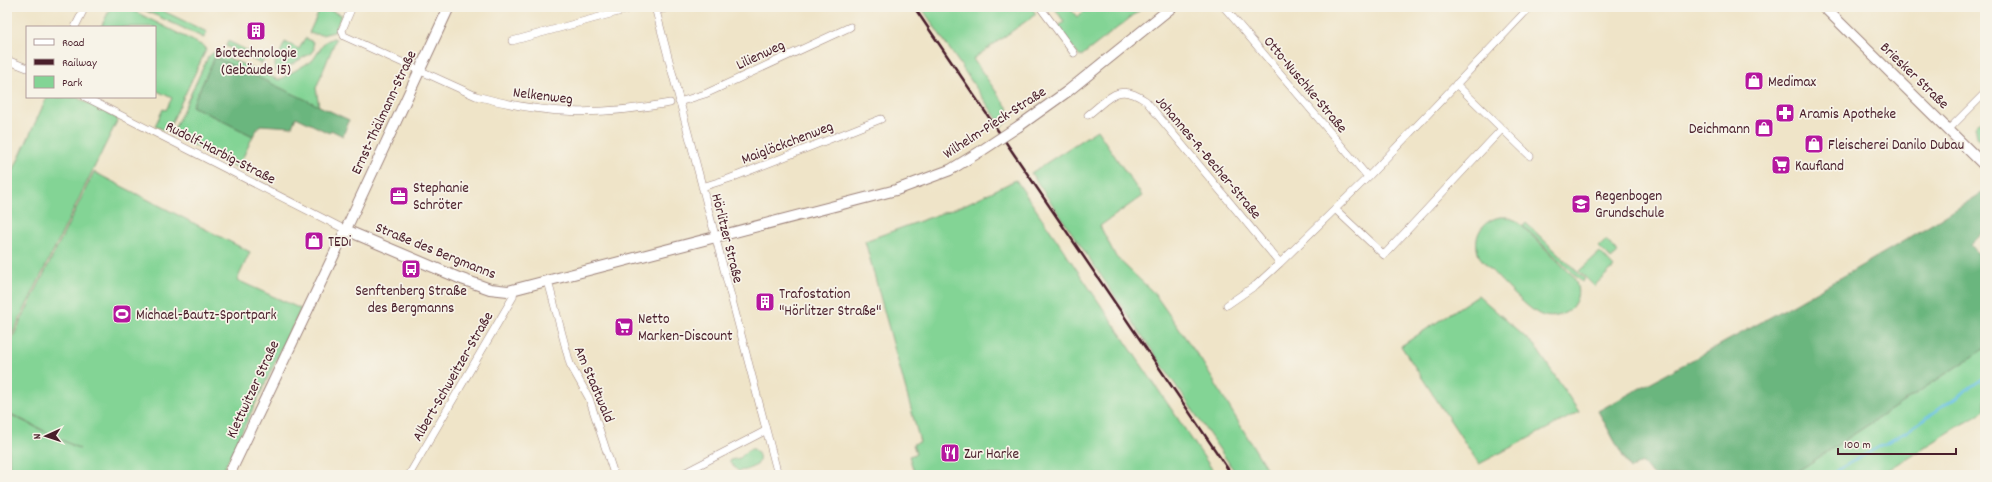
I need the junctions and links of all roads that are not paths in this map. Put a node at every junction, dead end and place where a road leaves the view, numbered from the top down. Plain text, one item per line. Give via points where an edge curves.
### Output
1 (85, 7) edge
2 (352, 7) edge
3 (449, 7) edge
4 (636, 7) edge
5 (670, 7) edge
6 (1040, 7) edge
7 (1172, 7) edge
8 (1224, 7) edge
9 (1530, 7) edge
10 (1824, 7) edge
11 (655, 9) edge
12 (76, 26) edge
13 (850, 27) dead end
14 (512, 41) dead end
15 (1074, 53) dead end
16 (7, 60) edge
17 (26, 68) edge
18 (419, 70) junction
19 (1456, 84) junction
20 (1985, 93) edge
21 (87, 98) edge
22 (679, 102) junction
23 (670, 104) dead end
24 (1088, 115) dead end
25 (881, 120) dead end
26 (1502, 129) junction
27 (1949, 129) junction
28 (1530, 156) dead end
29 (1985, 166) edge
30 (1368, 177) junction
31 (702, 187) junction
32 (1336, 209) junction
33 (346, 230) junction
34 (715, 238) junction
35 (1280, 263) junction
36 (548, 281) junction
37 (514, 289) junction
38 (1227, 305) dead end
39 (765, 431) junction
40 (614, 474) dead end
41 (229, 475) edge
42 (409, 475) edge
43 (680, 475) edge
44 (778, 475) edge

1 - 12 street
2 - 18 street, Nelkenweg via 342,30 344,36
3 - 18 main road, Ernst-Thälmann-Straße
4 - 14 street
5 - 11 street
6 - 15 street
7 - 34 main road, Wilhelm-Pieck-Straße, bridge via 1068,91 950,170 896,190
8 - 30 street, Otto-Nuschke-Straße
9 - 19 street
10 - 27 main road, Briesker Straße
11 - 22 street, Hörlitzer Straße
13 - 22 street, Lilienweg via 705,94
16 - 17 street
18 - 23 street, Nelkenweg via 476,96 560,112 629,110
18 - 33 main road, Ernst-Thälmann-Straße
19 - 26 street
19 - 30 street
20 - 27 street
21 - 33 street, Rudolf-Harbig-Straße
22 - 31 street, Hörlitzer Straße
24 - 35 street, Johannes-R.-Becher-Straße via 1120,92 1134,94 1146,101
25 - 31 street, Maiglöckchenweg
26 - 28 street
26 - 32 street via 1384,255
27 - 29 main road, Briesker Straße
30 - 32 street
31 - 34 street, Hörlitzer Straße
32 - 35 street
33 - 37 main road, Straße des Bergmanns via 490,289
33 - 41 main road, Klettwitzer Straße
34 - 36 main road, Straße des Bergmanns
34 - 39 street, Hörlitzer Straße
35 - 38 street via 1256,285
36 - 37 main road, Straße des Bergmanns
36 - 40 street, Am Stadtwald via 570,364 589,398
37 - 42 street, Albert-Schweitzer-Straße via 513,297
39 - 43 street
39 - 44 street, Hörlitzer Straße

